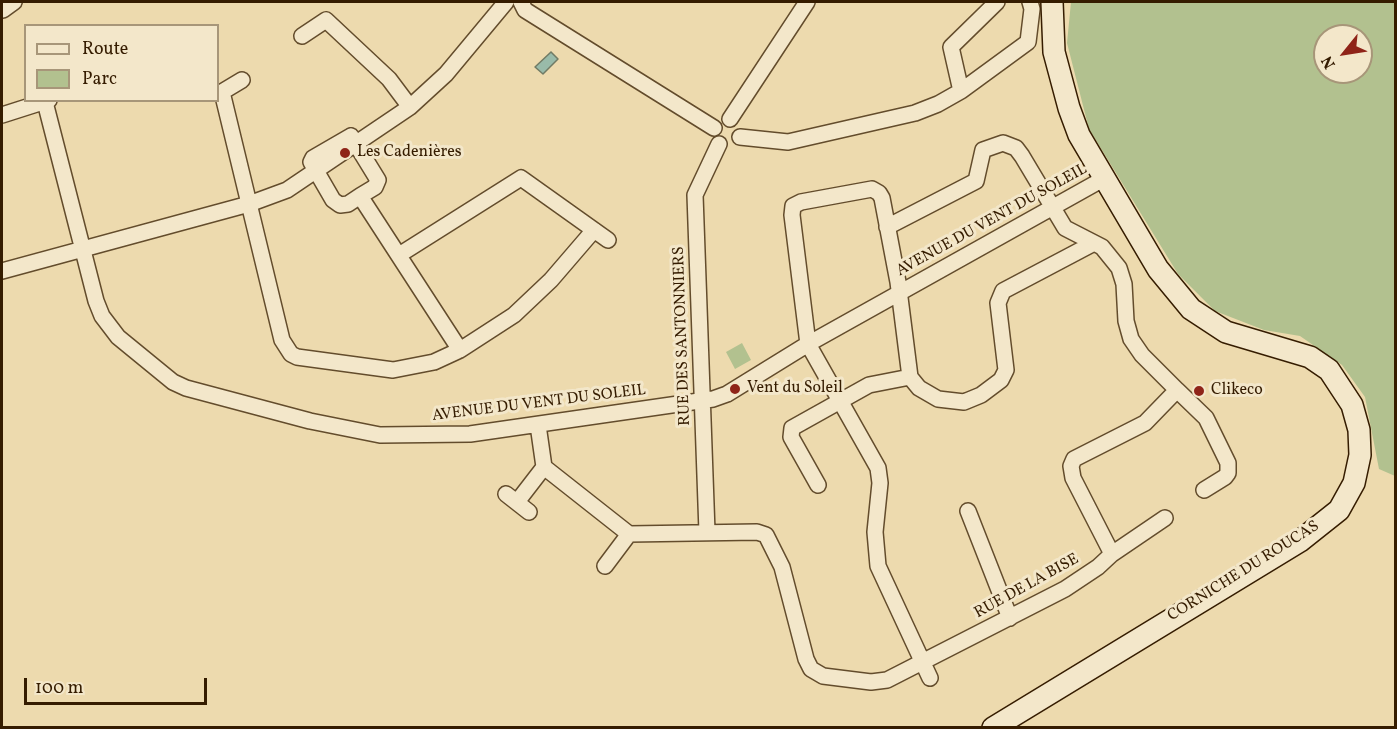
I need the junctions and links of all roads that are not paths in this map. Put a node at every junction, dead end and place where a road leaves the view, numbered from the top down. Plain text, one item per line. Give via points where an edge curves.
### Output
1 (506, 2) edge
2 (521, 2) edge
3 (807, 2) edge
4 (997, 2) edge
5 (1030, 2) edge
6 (1052, 2) edge
7 (302, 36) dead end
8 (242, 80) dead end
9 (220, 91) edge
10 (961, 91) junction
11 (44, 102) edge
12 (47, 102) edge
13 (410, 107) junction
14 (2, 115) edge
15 (730, 119) junction
16 (714, 128) junction
17 (740, 137) junction
18 (358, 144) junction
19 (719, 144) junction
20 (316, 172) junction
21 (1105, 178) junction
22 (360, 196) junction
23 (249, 204) junction
24 (1051, 207) junction
25 (887, 227) junction
26 (594, 230) junction
27 (608, 240) dead end
28 (1094, 243) junction
29 (84, 249) junction
30 (399, 255) junction
31 (2, 271) edge
32 (900, 293) junction
33 (808, 344) junction
34 (460, 350) junction
35 (910, 377) junction
36 (1177, 390) junction
37 (703, 400) junction
38 (841, 400) junction
39 (538, 425) junction
40 (544, 467) junction
41 (818, 485) dead end
42 (1204, 490) dead end
43 (518, 503) dead end
44 (968, 511) dead end
45 (1165, 518) dead end
46 (707, 532) junction
47 (628, 534) junction
48 (1112, 554) junction
49 (605, 566) dead end
50 (1010, 618) junction
51 (923, 663) junction
52 (930, 678) dead end
53 (993, 728) edge

1 - 13 street via 446,74
2 - 16 street via 525,10
3 - 15 street
4 - 10 street via 951,47
5 - 10 street via 1028,42
6 - 21 main road, CORNICHE DU ROUCAS via 1054,52 1069,108 1079,135
7 - 13 street via 326,20 388,79
8 - 9 street
9 - 23 street
10 - 17 street via 915,113 788,142
11 - 14 street
12 - 29 street, AVENUE DU VENT DU SOLEIL
13 - 18 street
15 - 16 street via 722,120
15 - 17 street via 740,128
16 - 19 street
17 - 19 street via 732,145
18 - 20 street via 351,136 321,153 311,162
18 - 22 street via 378,180 375,187
19 - 37 street, RUE DES SANTONNIERS via 695,195
20 - 22 street via 340,205
20 - 23 street via 276,195
21 - 24 street, AVENUE DU VENT DU SOLEIL
21 - 53 main road, CORNICHE DU ROUCAS via 1158,269 1191,309 1226,332 1310,357 1329,370 1352,405 1360,455 1354,483 1339,510 1300,541
22 - 30 street
23 - 29 street
23 - 34 street via 282,340 291,354 340,365 393,370 423,366
24 - 25 street via 1016,148 1003,143 983,150 976,181
24 - 28 street via 1069,232
24 - 32 street, AVENUE DU VENT DU SOLEIL
25 - 32 street
25 - 33 street via 882,198 872,189 793,206
26 - 27 street
26 - 30 street via 521,178
26 - 34 street via 514,315
28 - 35 street via 1003,291 998,303 1006,370 1001,380 972,400 952,402 927,395
28 - 36 street via 1102,247 1123,276 1127,329 1135,346
29 - 31 street
29 - 39 street, AVENUE DU VENT DU SOLEIL via 96,301 110,328 186,388 380,435 470,434
30 - 34 street
32 - 33 street, AVENUE DU VENT DU SOLEIL
32 - 35 street
33 - 37 street, AVENUE DU VENT DU SOLEIL via 727,394
33 - 38 street
35 - 38 street via 869,385
36 - 42 street via 1206,418 1228,463 1225,477
36 - 48 street via 1145,423 1074,459 1071,474
37 - 39 street, AVENUE DU VENT DU SOLEIL
37 - 46 street, RUE DES SANTONNIERS
38 - 41 street via 791,430 791,437
38 - 51 street via 880,475 876,517 878,566
39 - 40 street
40 - 43 street
40 - 47 street
44 - 50 street
45 - 48 street, RUE DE LA BISE
46 - 47 street
46 - 51 street, RUE DE LA BISE via 766,535 782,567 806,659 816,674 879,682
47 - 49 street
48 - 50 street, RUE DE LA BISE via 1065,589
50 - 51 street, RUE DE LA BISE
51 - 52 street

